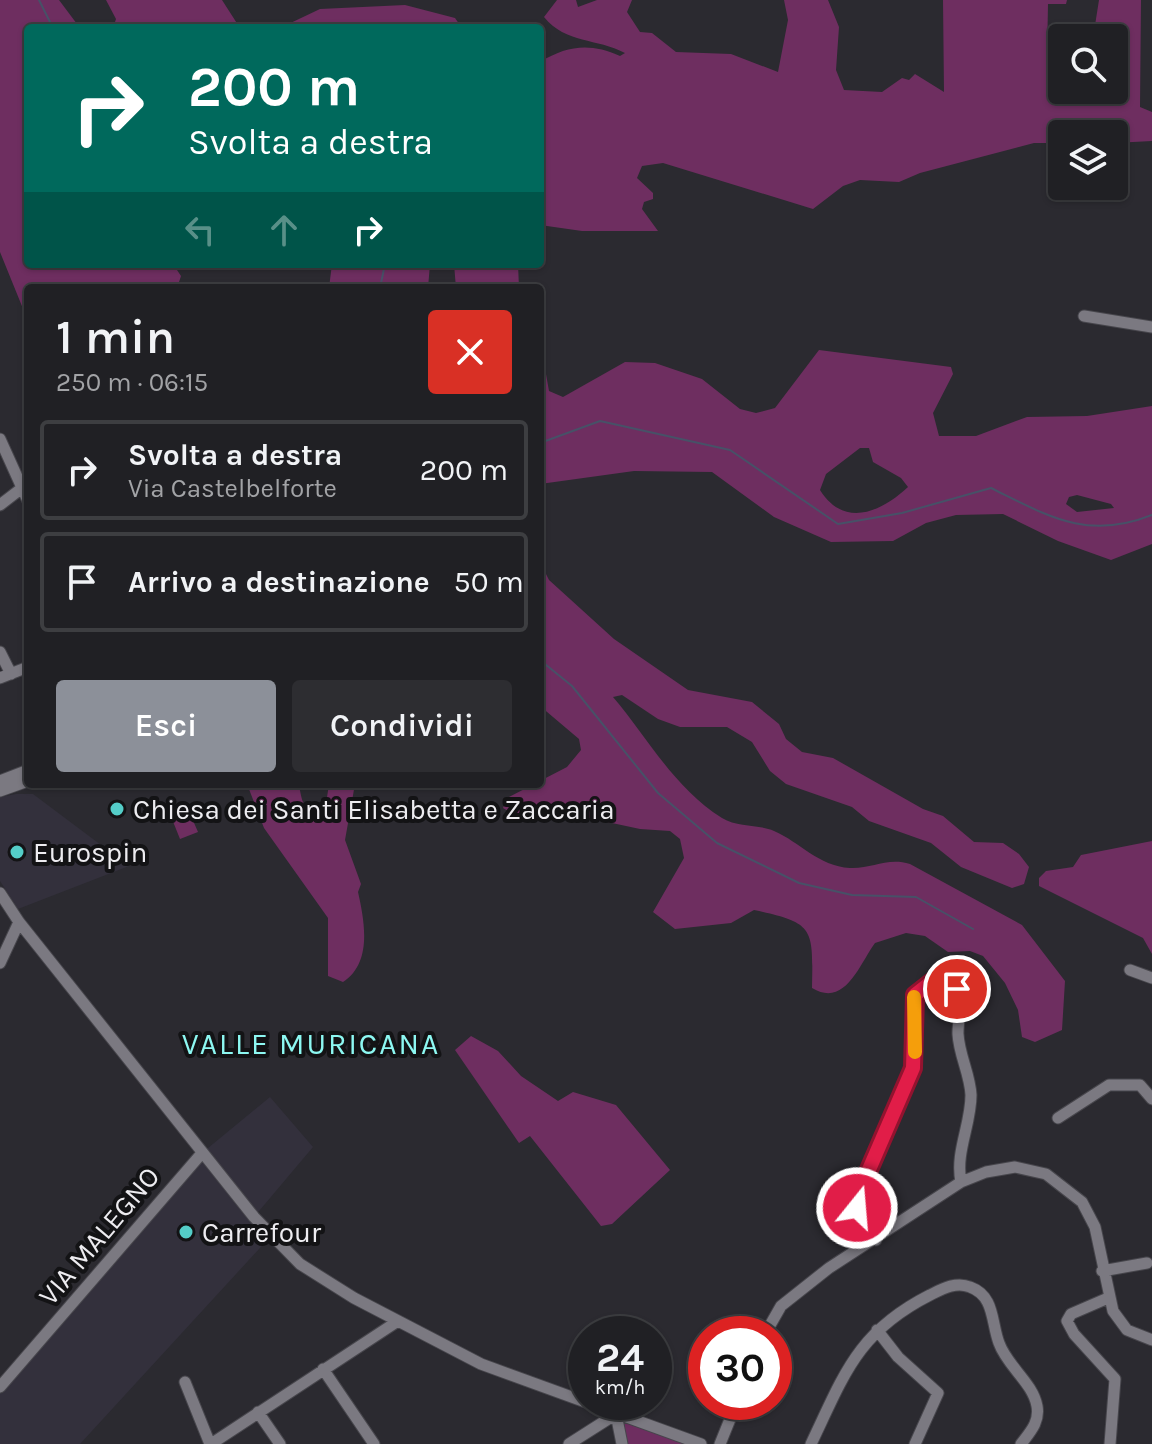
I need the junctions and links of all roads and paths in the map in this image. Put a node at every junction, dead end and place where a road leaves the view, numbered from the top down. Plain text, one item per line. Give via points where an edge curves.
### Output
1 (1084, 316) dead end
2 (1152, 327) edge
3 (0, 439) edge
4 (22, 488) junction
5 (24, 492) edge
6 (0, 505) edge
7 (0, 652) edge
8 (24, 669) edge
9 (5, 676) edge
10 (24, 772) edge
11 (0, 781) edge
12 (24, 782) edge
13 (0, 791) edge
14 (0, 893) edge
15 (19, 922) junction
16 (0, 963) edge
17 (1130, 970) dead end
18 (1152, 978) edge
19 (1152, 1099) edge
20 (1058, 1118) dead end
21 (202, 1153) junction
22 (961, 1182) junction
23 (876, 1240) junction
24 (1147, 1263) dead end
25 (1102, 1271) junction
26 (1108, 1298) junction
27 (775, 1316) edge
28 (398, 1321) junction
29 (877, 1330) junction
30 (1152, 1340) edge
31 (323, 1369) junction
32 (185, 1382) dead end
33 (0, 1387) edge
34 (568, 1396) edge
35 (258, 1412) junction
36 (607, 1420) edge
37 (617, 1420) edge
38 (633, 1420) edge
39 (730, 1420) edge
40 (210, 1444) edge
41 (280, 1444) edge
42 (374, 1444) edge
43 (569, 1444) edge
44 (622, 1444) edge
45 (701, 1444) edge
46 (720, 1444) edge
47 (811, 1444) edge
48 (915, 1444) edge
49 (1021, 1444) edge
50 (1110, 1444) edge

1 - 2 street
3 - 4 street
4 - 5 street
4 - 6 street
7 - 9 street
8 - 9 street
10 - 11 street
12 - 13 street
14 - 15 street
15 - 16 street
15 - 21 street
17 - 18 street
19 - 20 street via 1140,1085 1109,1085
21 - 28 street via 290,1256
21 - 33 street, VIA MALEGNO
22 - 23 street
22 - 23 street via 971,1095 958,1034 962,1001 951,984 934,980 914,998 913,1068 857,1199
22 - 25 street via 1015,1167 1056,1180 1082,1202 1092,1219
23 - 27 street via 833,1275 800,1290
24 - 25 street
25 - 26 street
26 - 30 street via 1122,1325
26 - 50 street via 1071,1314 1067,1321 1115,1379
28 - 31 street
28 - 34 street via 481,1364
29 - 47 street via 855,1354
29 - 48 street via 938,1393
29 - 49 street via 948,1287 964,1285 980,1293 992,1309 1001,1348 1036,1402 1035,1425
31 - 35 street
31 - 42 street
32 - 40 street
35 - 40 street
35 - 41 street
36 - 43 street
37 - 44 street
38 - 45 street
39 - 46 street

